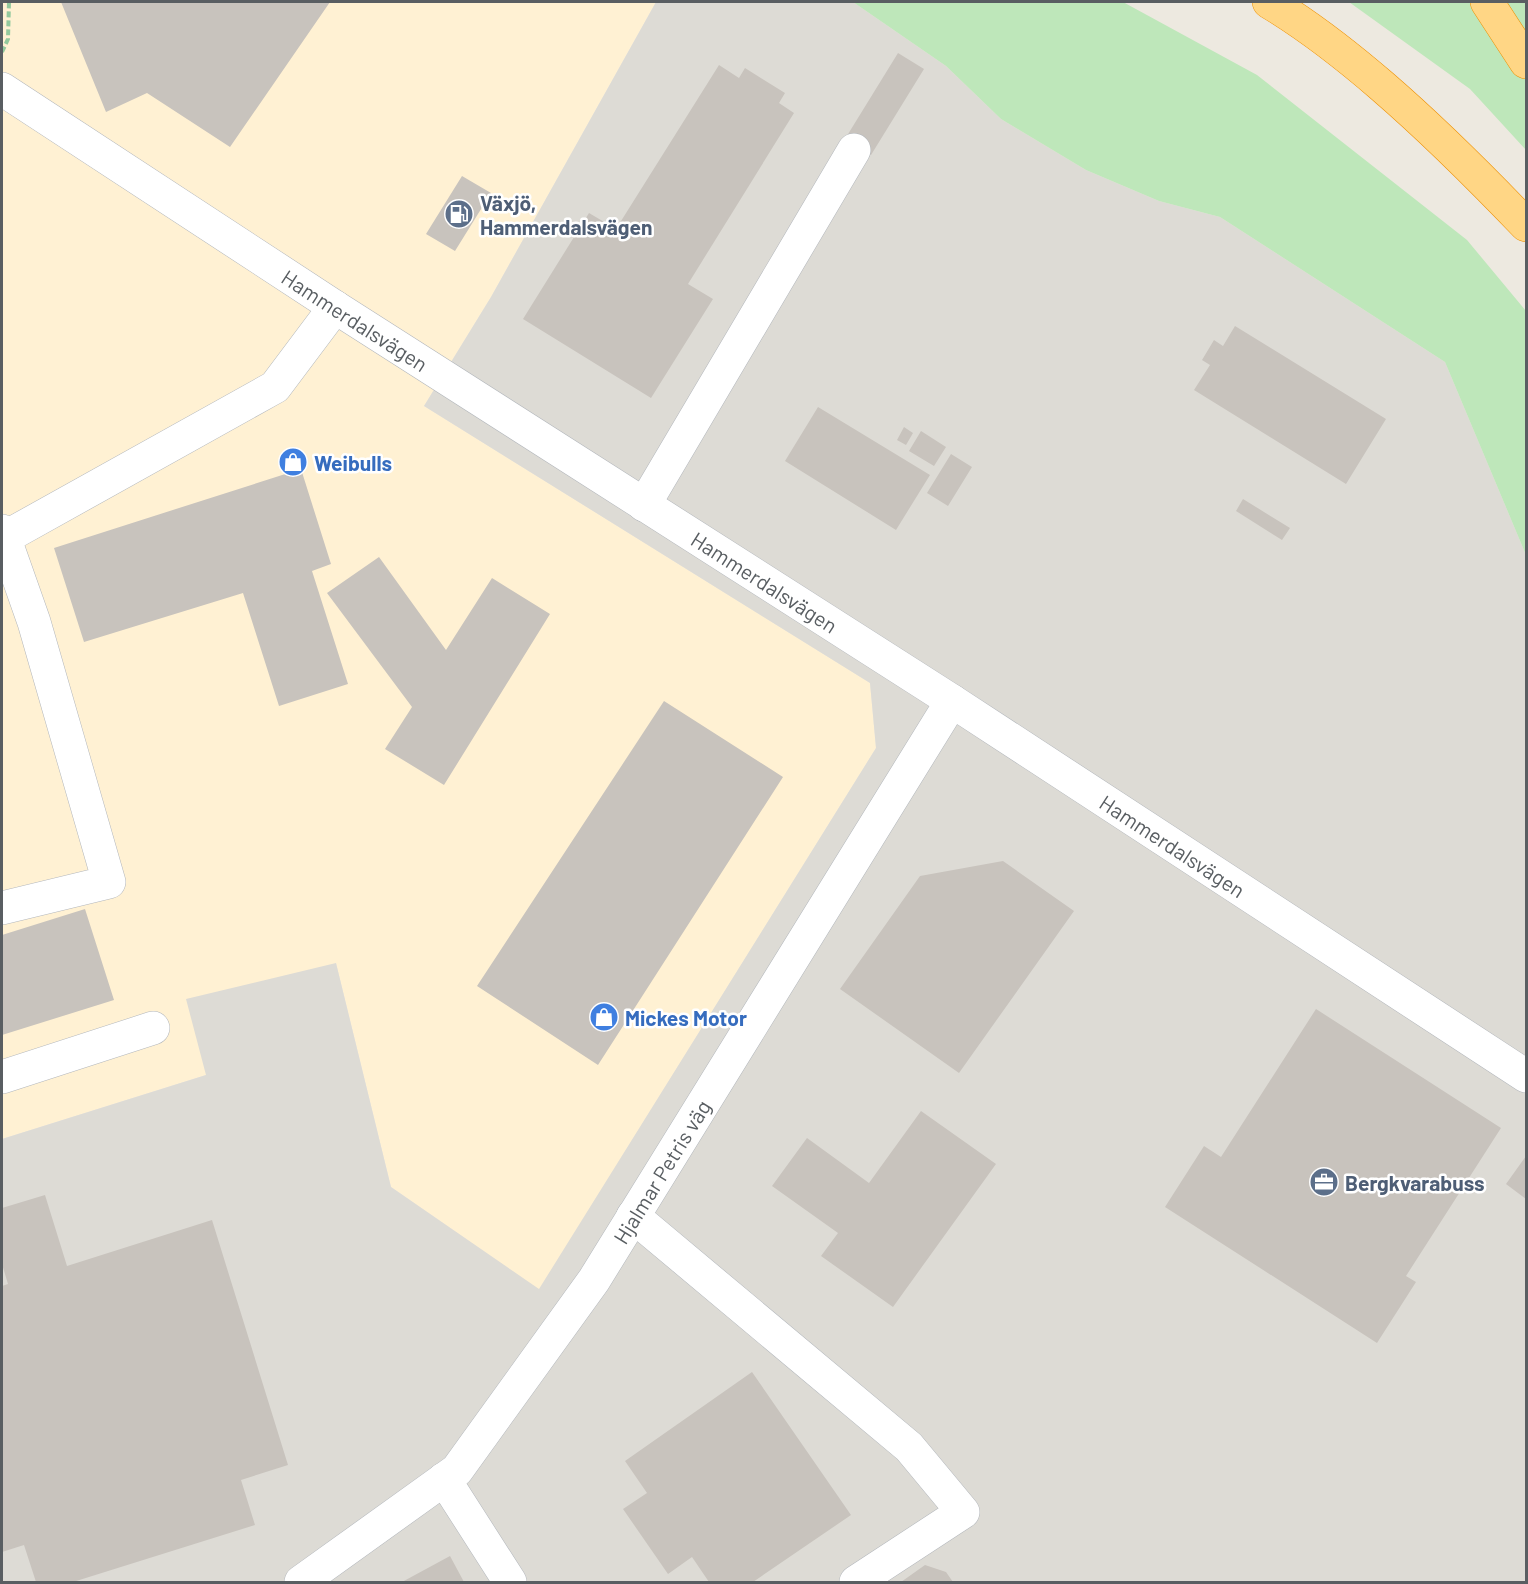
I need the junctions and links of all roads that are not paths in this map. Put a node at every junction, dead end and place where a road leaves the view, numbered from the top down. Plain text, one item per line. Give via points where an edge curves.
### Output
1 (1269, 2) edge
2 (1487, 2) edge
3 (1527, 62) edge
4 (2, 89) edge
5 (854, 150) dead end
6 (1527, 225) edge
7 (335, 308) junction
8 (644, 505) junction
9 (3, 535) edge
10 (952, 701) junction
11 (2, 908) edge
12 (153, 1028) dead end
13 (1527, 1076) edge
14 (2, 1077) edge
15 (633, 1216) junction
16 (444, 1479) junction
17 (301, 1582) edge
18 (510, 1582) edge
19 (856, 1582) edge

1 - 6 highway via 1340,50 1477,173
2 - 3 highway
4 - 7 street, Hammerdalsvägen
5 - 8 street
7 - 8 street, Hammerdalsvägen
7 - 9 street via 275,387
8 - 10 street, Hammerdalsvägen
9 - 11 street via 34,622 109,882
10 - 13 street, Hammerdalsvägen
10 - 15 street, Hjalmar Petris väg
12 - 14 street
15 - 16 street, Hjalmar Petris väg via 594,1280 457,1470
15 - 19 street via 909,1447 963,1512
16 - 17 street, Hjalmar Petris väg
16 - 18 street

